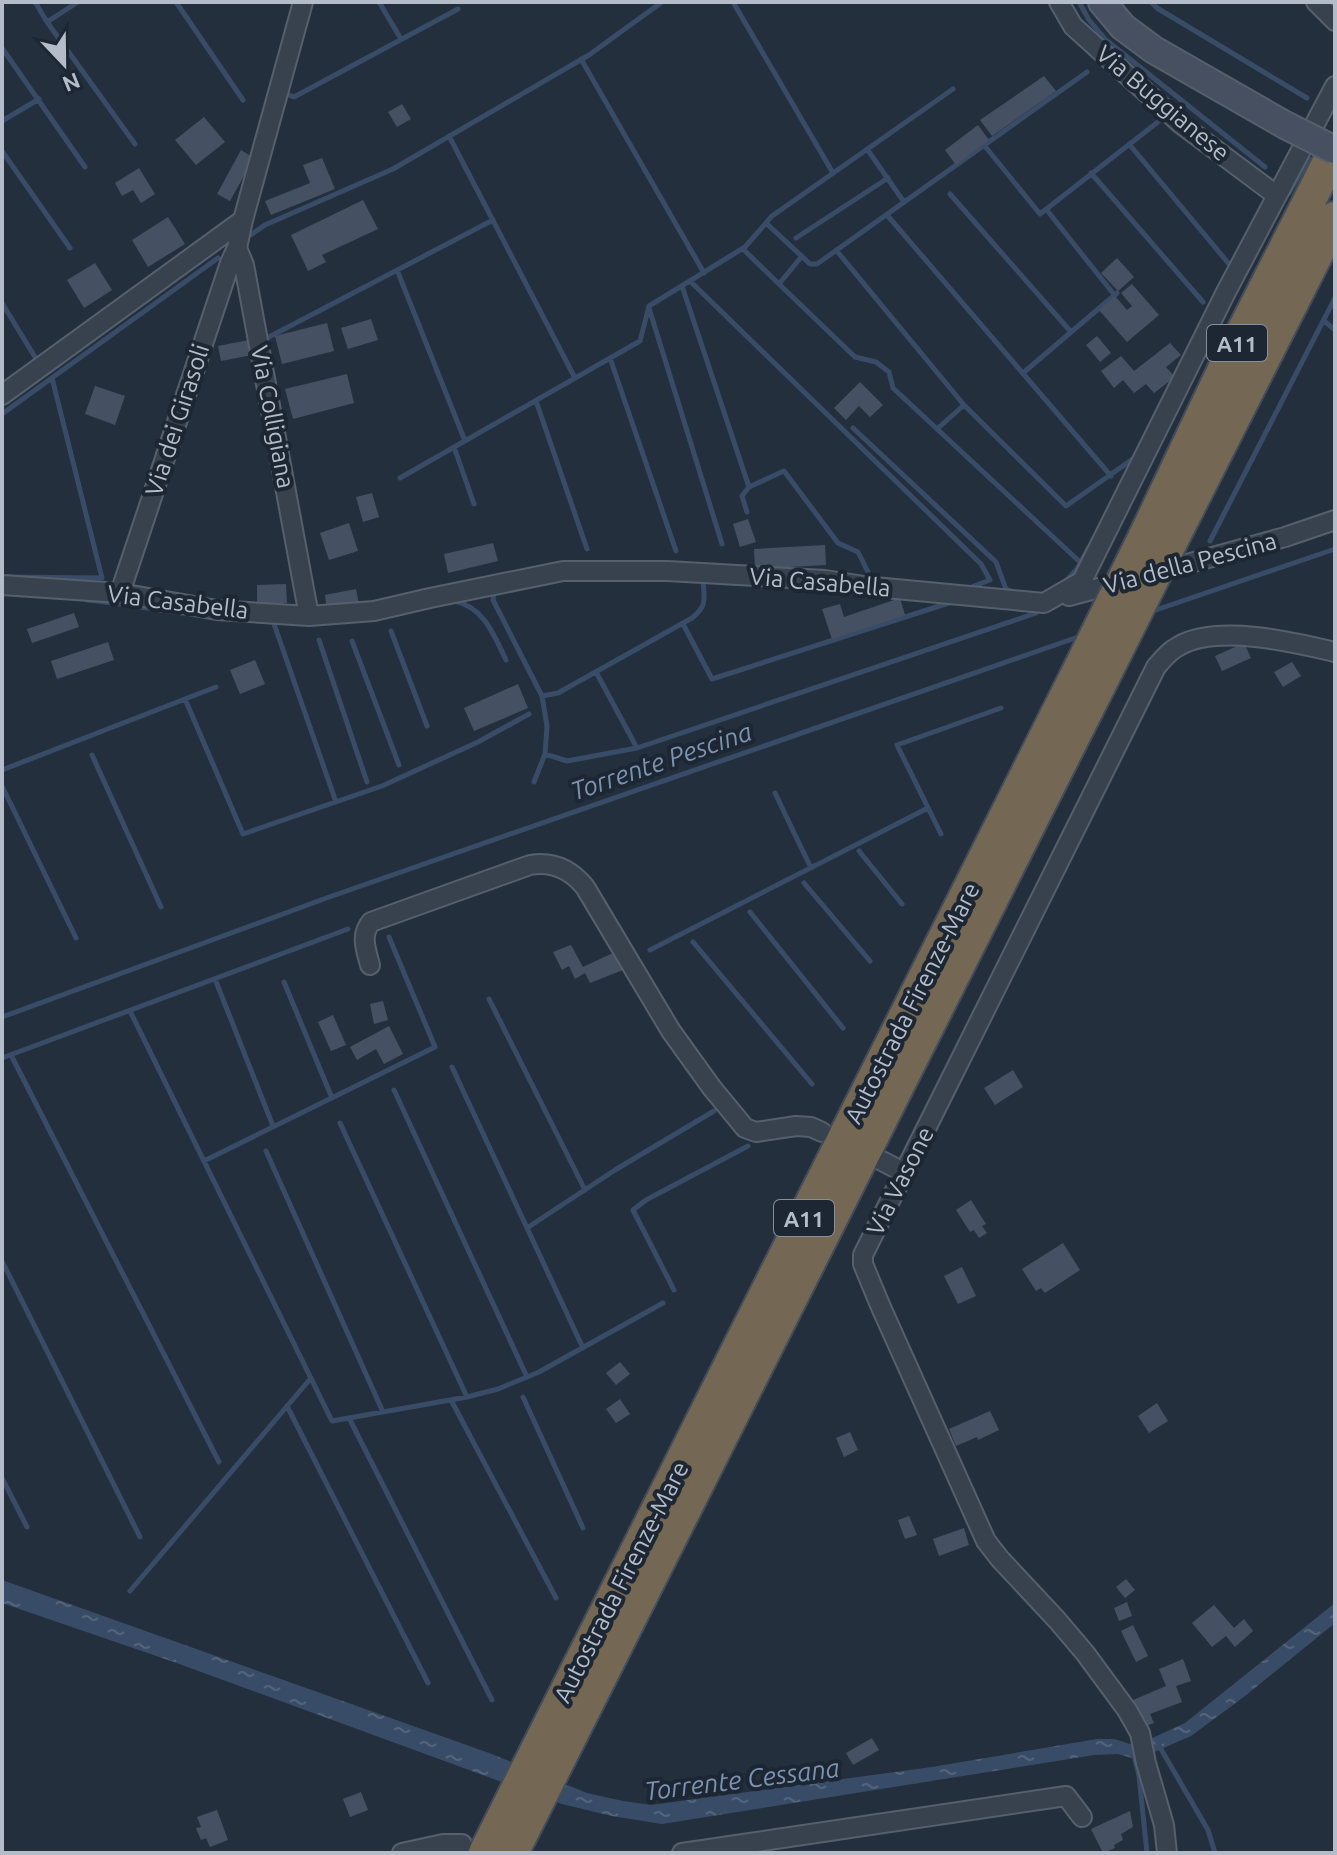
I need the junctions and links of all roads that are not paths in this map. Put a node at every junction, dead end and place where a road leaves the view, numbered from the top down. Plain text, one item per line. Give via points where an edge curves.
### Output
1 (303, 2) edge
2 (1059, 2) edge
3 (1102, 2) edge
4 (1316, 2) edge
5 (1335, 21) edge
6 (1335, 86) edge
7 (1335, 150) edge
8 (1276, 195) junction
9 (1335, 218) edge
10 (243, 220) junction
11 (237, 248) junction
12 (2, 395) edge
13 (1335, 520) edge
14 (1157, 541) junction
15 (2, 585) edge
16 (120, 593) junction
17 (1044, 603) junction
18 (309, 616) junction
19 (1335, 652) edge
20 (370, 965) dead end
21 (822, 1132) dead end
22 (882, 1161) dead end
23 (905, 1173) junction
24 (527, 1796) junction
25 (1082, 1817) dead end
26 (473, 1848) edge
27 (402, 1853) edge
28 (512, 1853) edge
29 (682, 1853) edge
30 (1167, 1853) edge

1 - 10 street, Via Colligiana
2 - 8 street, Via Buggianese via 1073,26 1181,124
3 - 7 main road, Via Buggianese, bridge via 1123,27 1154,50
4 - 5 street
6 - 8 street
7 - 14 highway, Autostrada Firenze-Mare / A11 via 1226,365
8 - 17 street via 1082,581
9 - 14 highway, Autostrada Firenze-Mare / A11
10 - 11 street, Via Colligiana
10 - 12 street
11 - 16 street, Via dei Girasoli
11 - 18 street, Via Colligiana
13 - 17 street, Via della Pescina
14 - 24 highway, Autostrada Firenze-Mare / A11, bridge
15 - 16 street, Via Casabella
16 - 18 street, Via Casabella via 217,610
17 - 18 street, Via Casabella via 825,580 563,571 374,611
19 - 23 street, Via Vasone via 1264,638 1218,636 1176,647 1156,667
20 - 21 street via 364,935 371,922 530,865 562,868 585,887 671,1031 745,1128 756,1132 796,1126
22 - 23 street
23 - 30 street, Via Vasone via 865,1248 865,1270 986,1541 1085,1653 1140,1733
24 - 26 highway, Autostrada Firenze-Mare / A11
24 - 28 highway, Autostrada Firenze-Mare / A11
25 - 29 street via 1066,1796
26 - 27 street via 443,1844

